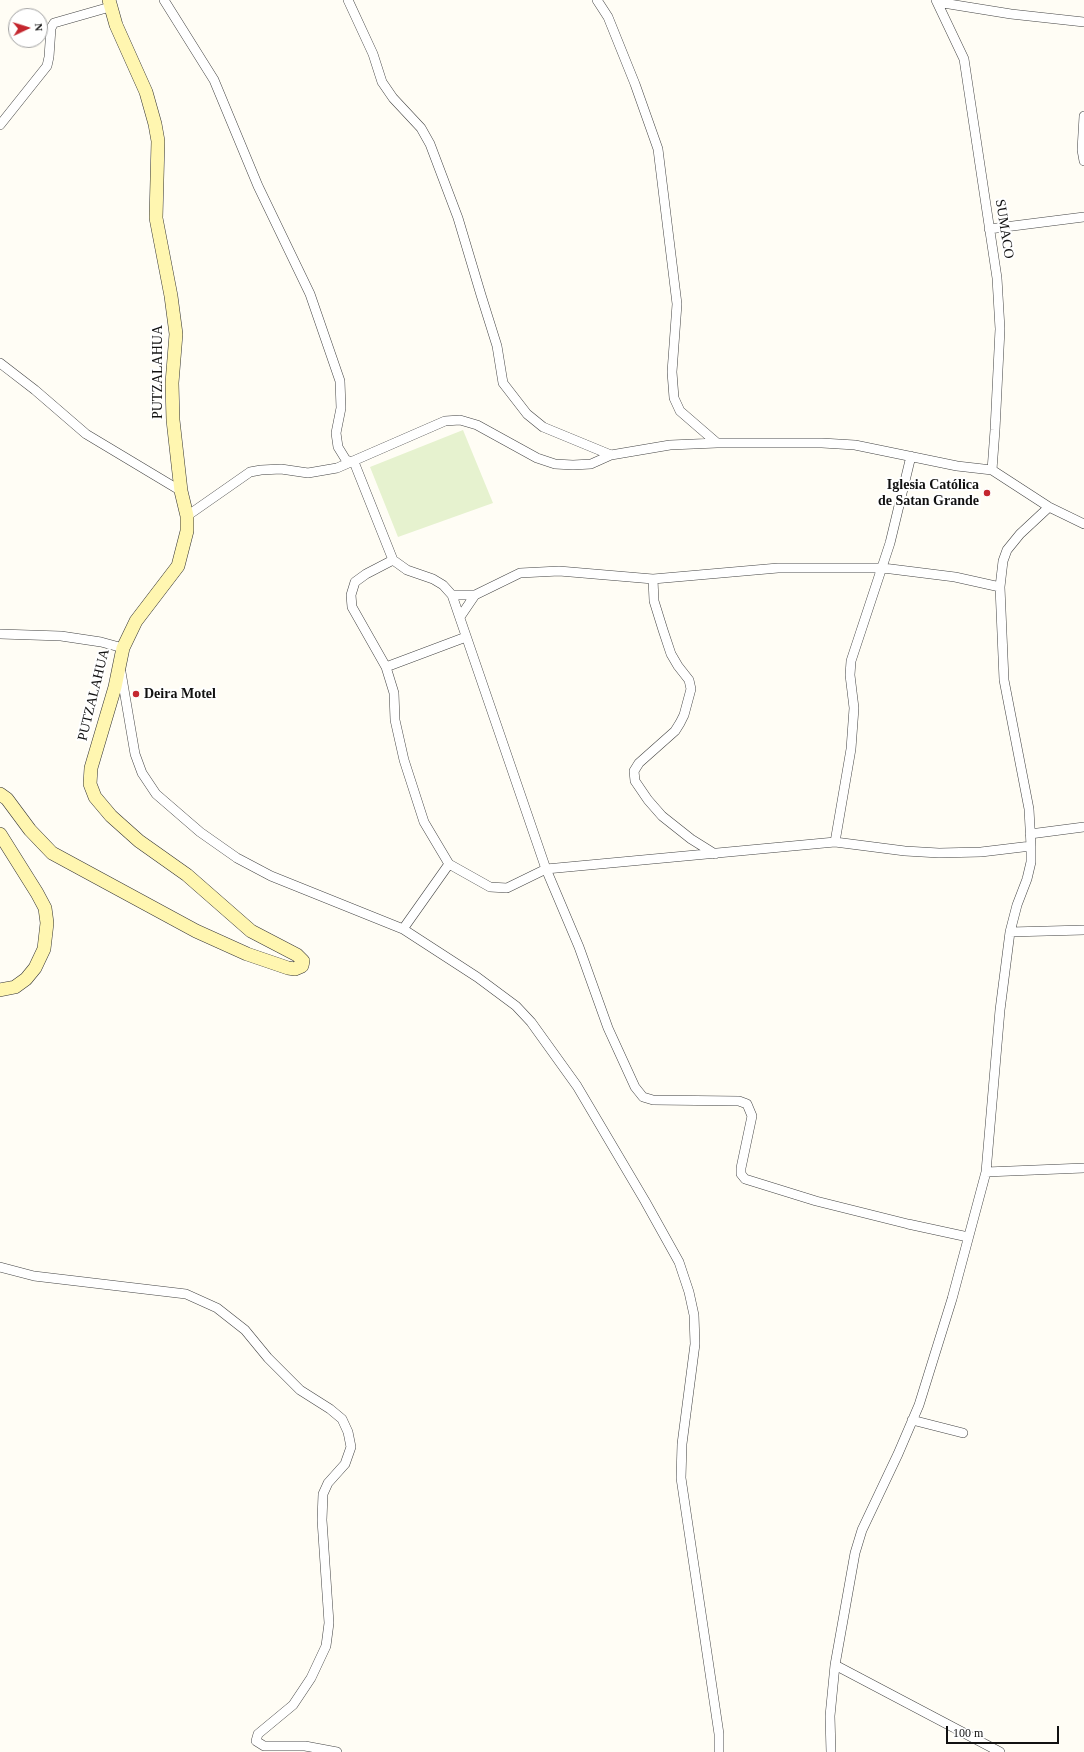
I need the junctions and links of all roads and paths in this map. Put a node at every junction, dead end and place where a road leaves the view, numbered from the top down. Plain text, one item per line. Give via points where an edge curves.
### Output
1 (164, 0) edge
2 (348, 0) edge
3 (597, 0) edge
4 (937, 1) edge
5 (110, 4) edge
6 (1084, 22) edge
7 (1084, 116) edge
8 (0, 125) edge
9 (1084, 161) edge
10 (1084, 217) edge
11 (989, 228) junction
12 (0, 363) edge
13 (716, 443) junction
14 (611, 455) junction
15 (911, 456) junction
16 (354, 462) junction
17 (992, 470) junction
18 (181, 491) junction
19 (1049, 507) junction
20 (187, 516) junction
21 (1084, 524) edge
22 (393, 560) junction
23 (883, 568) junction
24 (653, 579) junction
25 (1000, 587) junction
26 (452, 595) junction
27 (475, 596) junction
28 (460, 618) junction
29 (0, 634) edge
30 (466, 637) junction
31 (123, 648) junction
32 (120, 664) junction
33 (386, 667) junction
34 (0, 794) edge
35 (1084, 827) edge
36 (0, 834) edge
37 (1030, 834) junction
38 (835, 842) junction
39 (1031, 846) junction
40 (715, 854) junction
41 (449, 864) junction
42 (546, 869) junction
43 (403, 929) junction
44 (1084, 930) edge
45 (1010, 932) junction
46 (0, 990) edge
47 (1084, 1168) edge
48 (986, 1172) junction
49 (968, 1237) junction
50 (0, 1267) edge
51 (912, 1420) junction
52 (963, 1433) dead end
53 (835, 1665) junction
54 (337, 1752) edge
55 (720, 1752) edge
56 (831, 1752) edge
57 (1000, 1752) edge

1 - 16 street via 214,80 258,186 310,294 340,382 341,408 336,433 338,447 346,460
2 - 14 street via 373,54 382,82 421,128 430,144 458,218 497,346 503,383 527,414 543,427
3 - 13 street via 611,24 658,149 677,304 672,372 674,398 680,411
4 - 6 street via 1011,14
4 - 11 street, SUMACO via 964,58
5 - 8 street via 54,23 51,28 47,66
5 - 18 street, PUTZALAHUA via 116,25 146,92 158,141 156,218 176,334 172,383 173,420
7 - 9 street
10 - 11 street
11 - 17 street, SUMACO via 999,304
12 - 18 street via 86,434
13 - 14 street via 670,445
13 - 15 street via 856,445
14 - 16 street via 591,464 555,464 537,458 477,425 460,420 445,421
15 - 17 street via 957,466
15 - 23 street
16 - 20 street via 321,472 281,469 250,472
16 - 22 street
17 - 19 street
18 - 20 street, PUTZALAHUA
19 - 21 street
19 - 25 street via 1007,550
20 - 31 street, PUTZALAHUA via 187,531 178,566 136,621
22 - 26 street via 407,570 433,579
22 - 33 street via 355,582 351,595 352,607
23 - 24 street via 778,568
23 - 25 street via 955,577
23 - 38 street via 850,661 854,708
24 - 27 street via 558,571 520,573
24 - 40 street via 654,601 671,654 689,680 691,689 680,723 675,731 639,763 634,772 635,781 662,816
25 - 37 street via 1004,680 1029,809
26 - 27 street
26 - 28 street
27 - 28 street
28 - 30 street
29 - 31 street via 61,636
30 - 33 street
30 - 42 street
31 - 32 street, PUTZALAHUA
32 - 34 street, PUTZALAHUA via 91,768 90,784 95,797 111,816 187,875 251,931 298,955 303,962 301,967 288,968 247,954 196,931 52,853
32 - 43 street via 135,754 142,773 156,794 200,832 238,858 271,876
33 - 41 street via 394,693 394,720 424,822
35 - 37 street
36 - 46 street via 45,908 47,923 44,949 35,968 26,979 14,987
37 - 39 street
38 - 39 street via 939,853 981,852
38 - 40 street
39 - 45 street via 1027,879
40 - 42 street
41 - 42 street via 490,887 507,888
41 - 43 street
42 - 49 street via 579,947 608,1028 635,1087 643,1097 667,1101 739,1101 747,1104 752,1116 741,1168 745,1179 816,1201
43 - 55 street via 516,1006 530,1022 577,1086 679,1262 690,1292 695,1344 680,1478
44 - 45 street
45 - 48 street via 1000,1010
47 - 48 street
48 - 49 street
49 - 51 street via 952,1299
50 - 54 street via 34,1276 186,1294 217,1308 245,1330 300,1390 342,1419 351,1447 345,1464 328,1483 323,1494 322,1520 329,1623 326,1646 311,1678 293,1705 258,1734 256,1742 264,1746 305,1746
51 - 52 street
51 - 53 street via 854,1553
53 - 56 street via 830,1716
53 - 57 street

